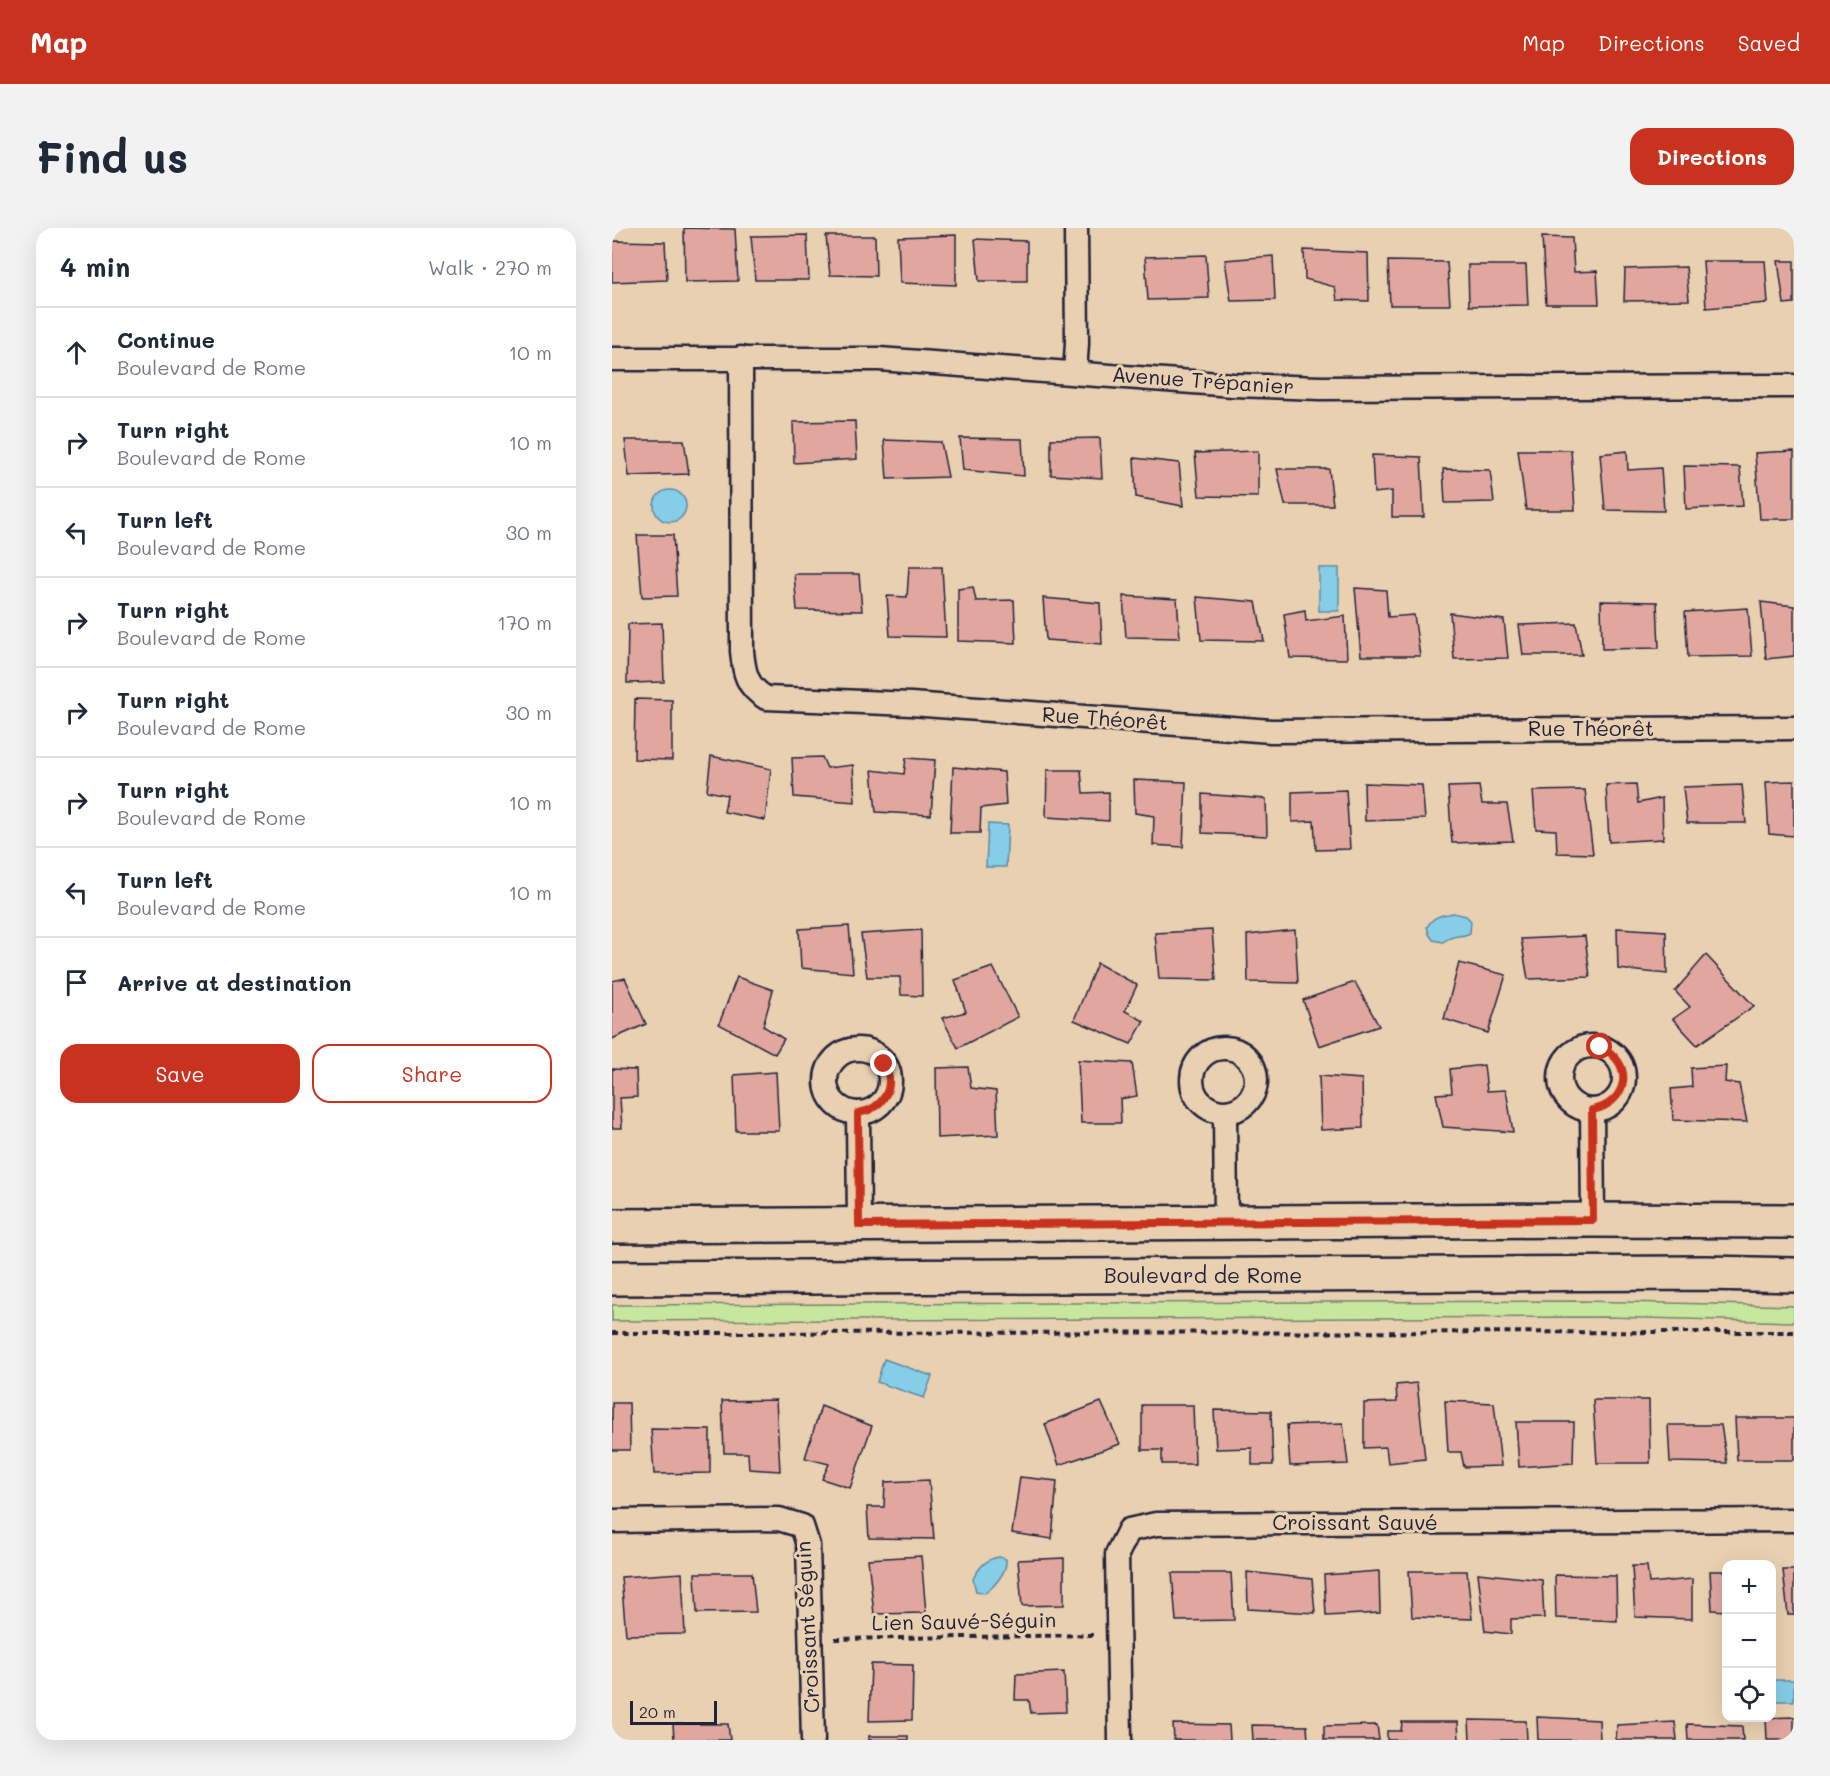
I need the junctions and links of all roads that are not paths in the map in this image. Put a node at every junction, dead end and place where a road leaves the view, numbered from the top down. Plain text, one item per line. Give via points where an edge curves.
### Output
1 (1076, 228) edge
2 (741, 358) junction
3 (612, 359) edge
4 (1075, 373) junction
5 (1794, 386) edge
6 (1794, 728) edge
7 (1592, 1110) dead end
8 (858, 1113) dead end
9 (1225, 1113) dead end
10 (1593, 1220) junction
11 (1794, 1221) edge
12 (1226, 1222) junction
13 (859, 1225) junction
14 (612, 1226) edge
15 (1794, 1275) edge
16 (612, 1278) edge
17 (1794, 1520) edge
18 (612, 1521) edge
19 (813, 1740) edge
20 (1120, 1740) edge

1 - 4 street
2 - 3 street, Avenue Trépanier
2 - 4 street, Avenue Trépanier via 879,359
2 - 6 street, Rue Théorêt via 743,667 755,692 766,699 888,703 1271,731
4 - 5 street, Avenue Trépanier via 1308,388
7 - 10 street
8 - 13 street
9 - 12 street
10 - 11 main road
10 - 12 main road
12 - 13 main road
13 - 14 main road
15 - 16 main road, Boulevard de Rome
17 - 20 street, Croissant Sauvé via 1156,1524 1130,1530 1118,1554
18 - 19 street, Croissant Séguin via 779,1519 801,1526 808,1545

